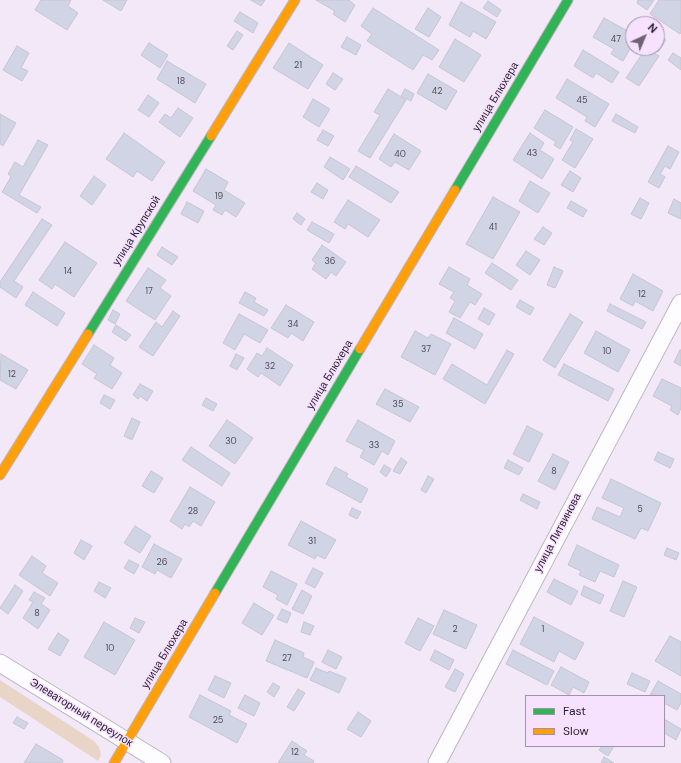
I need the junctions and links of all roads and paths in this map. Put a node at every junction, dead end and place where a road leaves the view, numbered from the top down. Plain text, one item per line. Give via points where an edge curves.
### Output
1 (295, 0) edge
2 (568, 0) edge
3 (681, 303) edge
4 (0, 475) edge
5 (0, 662) edge
6 (127, 741) junction
7 (114, 763) edge
8 (162, 763) edge
9 (437, 763) edge

1 - 4 street, улица Крупской
2 - 6 street, улица Блюхера
3 - 9 street, улица Литвинова
5 - 6 street, Элеваторный переулок
6 - 7 street, улица Блюхера
6 - 8 street, Элеваторный переулок

